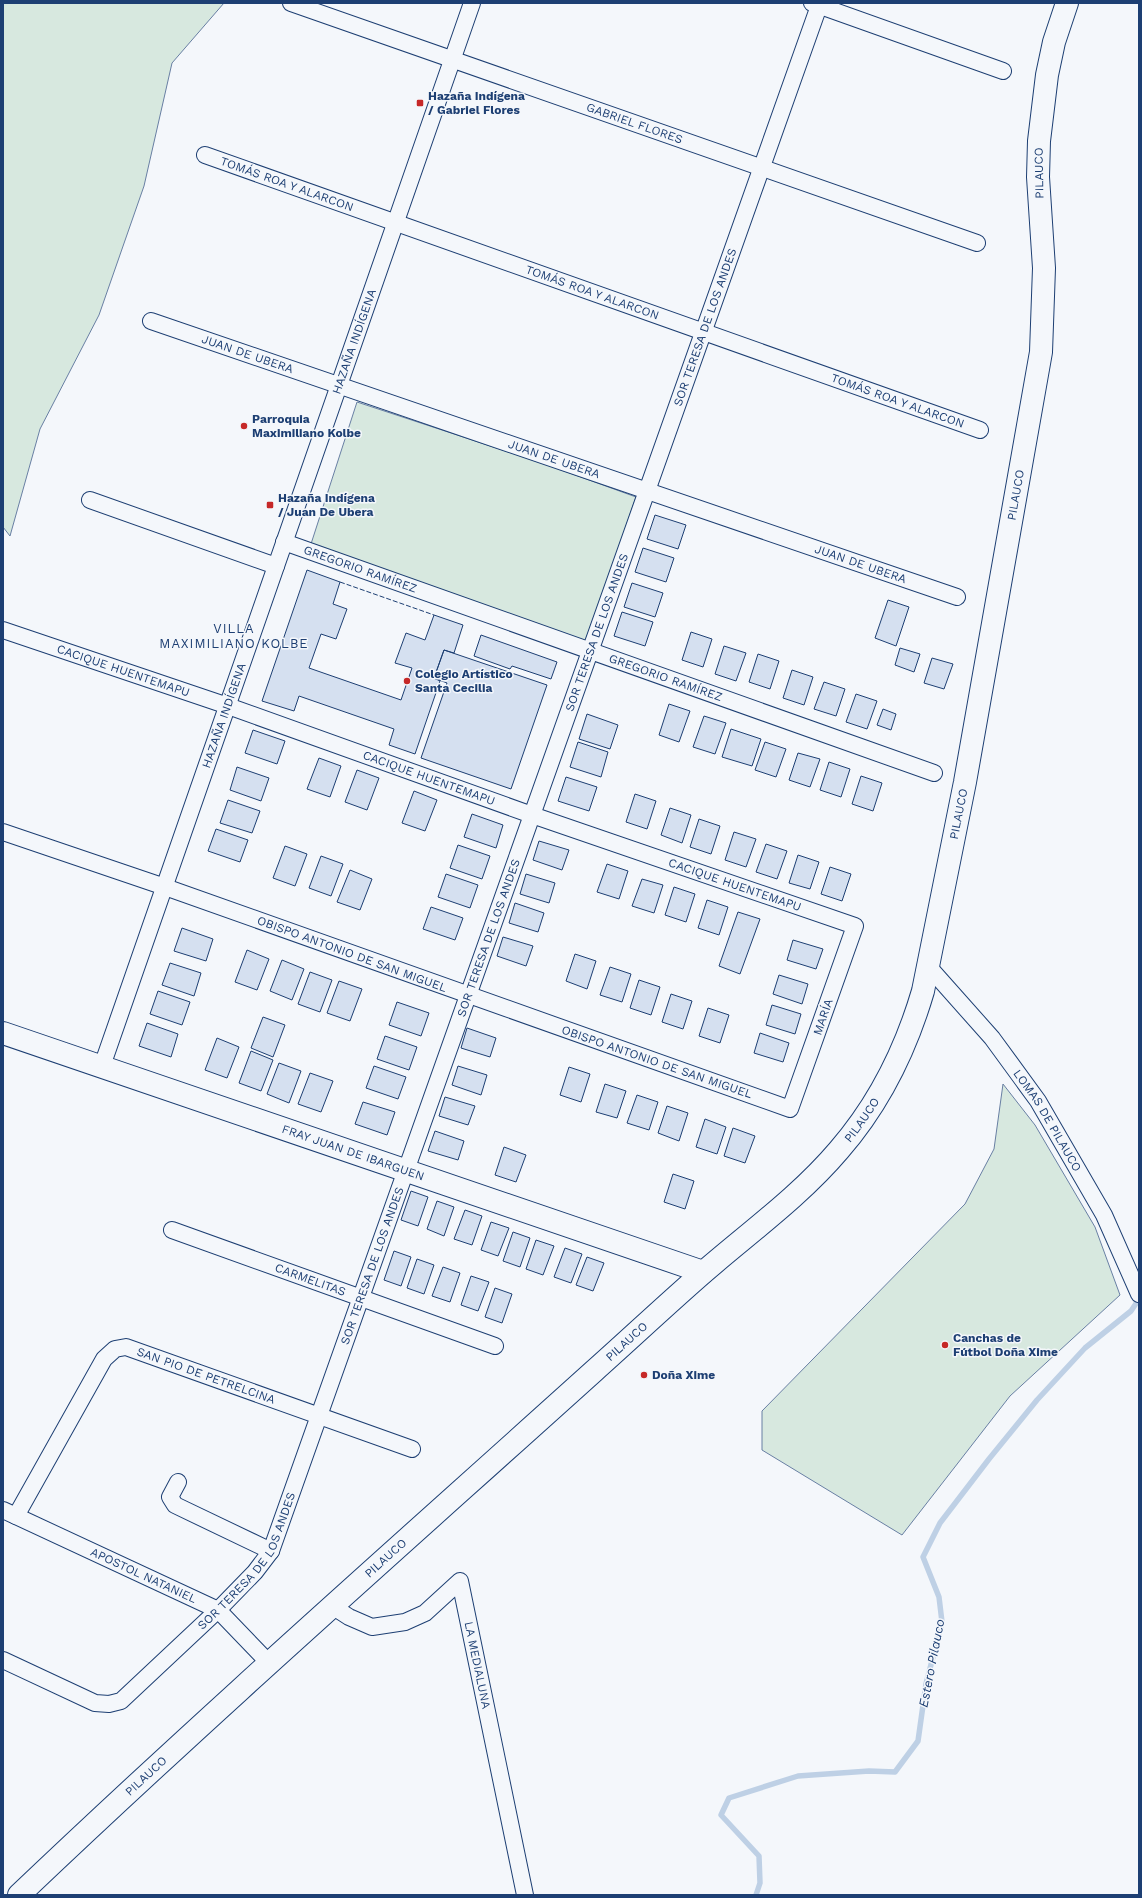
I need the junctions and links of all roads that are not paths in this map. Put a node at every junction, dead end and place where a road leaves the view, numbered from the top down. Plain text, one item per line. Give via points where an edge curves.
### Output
1 (291, 3) edge
2 (472, 3) edge
3 (1067, 3) edge
4 (817, 4) edge
5 (452, 60) junction
6 (1003, 71) dead end
7 (205, 155) dead end
8 (761, 168) junction
9 (396, 223) junction
10 (977, 243) dead end
11 (151, 321) dead end
12 (702, 331) junction
13 (339, 385) junction
14 (980, 430) dead end
15 (647, 490) junction
16 (90, 500) dead end
17 (284, 542) junction
18 (276, 566) junction
19 (957, 596) dead end
20 (3, 630) edge
21 (590, 650) junction
22 (228, 706) junction
23 (934, 772) dead end
24 (532, 815) junction
25 (3, 832) edge
26 (165, 887) junction
27 (855, 926) joint
28 (928, 966) junction
29 (468, 995) junction
30 (3, 1033) edge
31 (102, 1066) junction
32 (790, 1109) joint
33 (406, 1170) junction
34 (172, 1230) dead end
35 (703, 1272) junction
36 (1139, 1294) edge
37 (361, 1298) junction
38 (495, 1346) dead end
39 (319, 1416) junction
40 (412, 1449) dead end
41 (178, 1482) dead end
42 (9, 1513) edge
43 (271, 1551) junction
44 (332, 1606) junction
45 (218, 1610) junction
46 (3, 1660) edge
47 (268, 1662) junction
48 (19, 1895) edge
49 (525, 1895) edge

1 - 5 street, GABRIEL FLORES
2 - 5 street, HAZAÑA INDÍGENA
3 - 28 main road, PILAUCO via 1054,42 1047,75 1039,141 1038,177 1044,268 1041,352 965,782
4 - 6 street
4 - 8 street, SOR TERESA DE LOS ANDES
5 - 8 street, GABRIEL FLORES
5 - 9 street, HAZAÑA INDÍGENA
7 - 9 street, TOMÁS ROA Y ALARCON
8 - 10 street, GABRIEL FLORES
8 - 12 street, SOR TERESA DE LOS ANDES
9 - 12 street, TOMÁS ROA Y ALARCON
9 - 13 street, HAZAÑA INDÍGENA
11 - 13 street, JUAN DE UBERA
12 - 14 street, TOMÁS ROA Y ALARCON
12 - 15 street, SOR TERESA DE LOS ANDES
13 - 15 street, JUAN DE UBERA
13 - 17 street, HAZAÑA INDÍGENA
15 - 19 street, JUAN DE UBERA
15 - 21 street, SOR TERESA DE LOS ANDES
16 - 18 street
17 - 18 street, HAZAÑA INDÍGENA
17 - 21 street, GREGORIO RAMÍREZ
18 - 22 street, HAZAÑA INDÍGENA
20 - 22 street, CACIQUE HUENTEMAPU
21 - 23 street, GREGORIO RAMÍREZ
21 - 24 street, SOR TERESA DE LOS ANDES
22 - 24 street, CACIQUE HUENTEMAPU
22 - 26 street, HAZAÑA INDÍGENA
24 - 27 street, CACIQUE HUENTEMAPU
24 - 29 street, SOR TERESA DE LOS ANDES
25 - 26 street, OBISPO ANTONIO DE SAN MIGUEL
26 - 29 street, OBISPO ANTONIO DE SAN MIGUEL
26 - 31 street, HAZAÑA INDÍGENA
27 - 32 street, MARÍA
28 - 35 main road, PILAUCO via 914,1020 903,1048 883,1088 859,1126 831,1160 799,1192
28 - 36 street, LOMAS DE PILAUCO via 992,1038 1038,1101 1104,1215
29 - 32 street, OBISPO ANTONIO DE SAN MIGUEL
29 - 33 street, SOR TERESA DE LOS ANDES
30 - 31 main road, FRAY JUAN DE IBARGUEN
31 - 33 main road, FRAY JUAN DE IBARGUEN
33 - 35 main road, FRAY JUAN DE IBARGUEN
33 - 37 street, SOR TERESA DE LOS ANDES
34 - 37 street, CARMELITAS
35 - 44 main road, PILAUCO
37 - 38 street, CARMELITAS
37 - 39 street, SOR TERESA DE LOS ANDES
39 - 40 street, SAN PIO DE PETRELCINA
39 - 42 street, SAN PIO DE PETRELCINA via 126,1347 115,1349 104,1359
39 - 43 street, SOR TERESA DE LOS ANDES
41 - 43 street via 170,1497 175,1505
42 - 45 street, APOSTOL NATANIEL
43 - 45 street, SOR TERESA DE LOS ANDES via 255,1572
44 - 47 main road, PILAUCO
44 - 49 street, LA MEDIALUNA via 348,1617 372,1627 405,1622 425,1613 460,1581
45 - 46 street, SOR TERESA DE LOS ANDES via 135,1690 121,1701 109,1704 95,1703
45 - 47 street, APOSTOL NATANIEL
47 - 48 main road, PILAUCO

